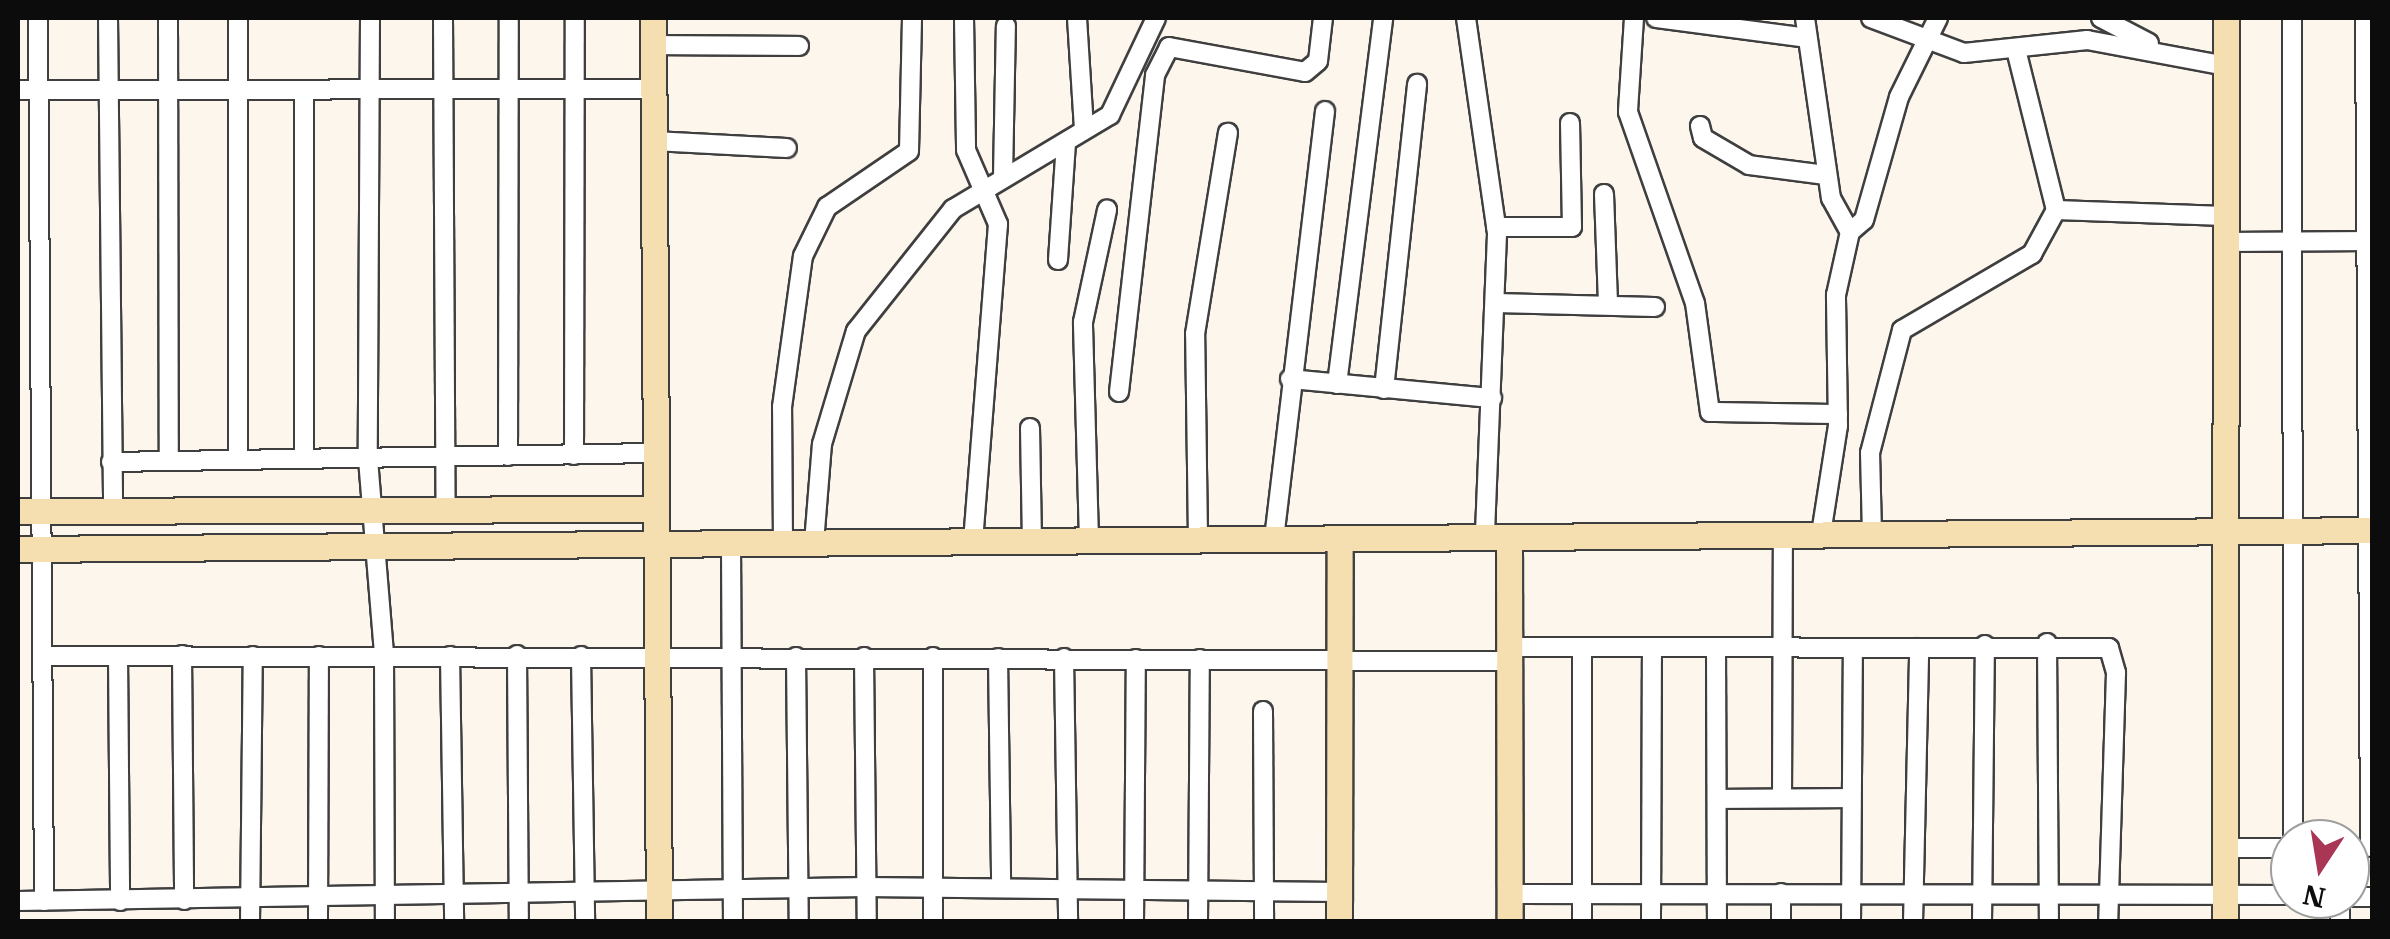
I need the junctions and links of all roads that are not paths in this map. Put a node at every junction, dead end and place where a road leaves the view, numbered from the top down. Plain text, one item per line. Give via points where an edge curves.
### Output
1 (38, 18) edge
2 (108, 18) edge
3 (168, 18) edge
4 (238, 18) edge
5 (370, 18) edge
6 (443, 18) edge
7 (509, 18) edge
8 (575, 18) edge
9 (653, 18) edge
10 (912, 18) edge
11 (964, 18) edge
12 (1078, 18) edge
13 (1156, 18) edge
14 (1323, 18) edge
15 (1383, 18) edge
16 (1466, 18) edge
17 (1634, 18) edge
18 (1656, 18) edge
19 (1805, 18) edge
20 (1871, 18) edge
21 (1938, 18) edge
22 (2100, 18) edge
23 (2226, 18) edge
24 (2292, 18) edge
25 (2365, 18) edge
26 (1006, 26) dead end
27 (1807, 38) junction
28 (1928, 42) junction
29 (653, 45) junction
30 (799, 46) dead end
31 (2162, 50) junction
32 (2017, 54) junction
33 (2226, 66) junction
34 (1417, 84) dead end
35 (18, 90) edge
36 (38, 90) junction
37 (109, 90) junction
38 (168, 90) junction
39 (240, 90) junction
40 (304, 90) junction
41 (371, 90) junction
42 (443, 90) junction
43 (509, 90) junction
44 (574, 90) junction
45 (652, 90) junction
46 (1325, 110) dead end
47 (1570, 123) dead end
48 (1700, 126) dead end
49 (1084, 130) junction
50 (1228, 133) dead end
51 (653, 142) junction
52 (1066, 143) junction
53 (788, 148) dead end
54 (1826, 174) junction
55 (996, 183) junction
56 (1604, 194) dead end
57 (1108, 210) dead end
58 (2056, 210) junction
59 (1496, 227) junction
60 (2225, 229) junction
61 (1850, 232) junction
62 (2369, 241) edge
63 (2292, 242) junction
64 (1058, 260) dead end
65 (1495, 302) junction
66 (1608, 302) junction
67 (1654, 307) dead end
68 (1290, 379) junction
69 (1338, 384) junction
70 (1384, 389) junction
71 (1119, 392) dead end
72 (1492, 398) junction
73 (1838, 414) junction
74 (1030, 428) dead end
75 (655, 454) junction
76 (574, 455) junction
77 (508, 456) junction
78 (443, 457) junction
79 (304, 459) junction
80 (368, 459) junction
81 (238, 460) junction
82 (169, 461) junction
83 (112, 462) junction
84 (655, 509) junction
85 (375, 510) junction
86 (446, 510) junction
87 (30, 511) edge
88 (113, 511) junction
89 (2291, 530) junction
90 (2370, 530) edge
91 (2224, 531) junction
92 (1821, 534) junction
93 (1872, 534) junction
94 (1783, 535) junction
95 (1497, 537) junction
96 (1340, 538) junction
97 (1198, 539) junction
98 (1274, 539) junction
99 (1089, 540) junction
100 (973, 541) junction
101 (1032, 541) junction
102 (814, 542) junction
103 (730, 543) junction
104 (784, 543) junction
105 (656, 544) junction
106 (380, 546) junction
107 (30, 549) edge
108 (2048, 644) junction
109 (1985, 645) junction
110 (1582, 648) junction
111 (1652, 648) junction
112 (1716, 648) junction
113 (1780, 648) junction
114 (1853, 648) junction
115 (1919, 648) junction
116 (731, 653) junction
117 (1508, 654) junction
118 (656, 655) junction
119 (44, 656) junction
120 (118, 656) junction
121 (182, 656) junction
122 (253, 656) junction
123 (319, 656) junction
124 (384, 656) junction
125 (450, 656) junction
126 (518, 656) junction
127 (580, 656) junction
128 (796, 656) junction
129 (864, 657) junction
130 (933, 657) junction
131 (998, 658) junction
132 (1064, 658) junction
133 (1136, 659) junction
134 (1200, 659) junction
135 (1338, 660) junction
136 (1264, 711) dead end
137 (1782, 798) junction
138 (1850, 798) junction
139 (1717, 799) junction
140 (2293, 819) edge
141 (2225, 848) junction
142 (2270, 848) edge
143 (2371, 848) edge
144 (1001, 886) junction
145 (866, 887) junction
146 (932, 887) junction
147 (799, 888) junction
148 (1068, 890) junction
149 (733, 891) junction
150 (1134, 891) junction
151 (1198, 891) junction
152 (1264, 892) junction
153 (1340, 892) junction
154 (1913, 892) junction
155 (1781, 893) junction
156 (1510, 894) junction
157 (1716, 894) junction
158 (1983, 894) junction
159 (2108, 894) junction
160 (2225, 894) junction
161 (1852, 895) junction
162 (2050, 895) junction
163 (2270, 895) edge
164 (585, 896) junction
165 (1582, 896) junction
166 (1651, 896) junction
167 (385, 897) junction
168 (519, 897) junction
169 (250, 898) junction
170 (454, 898) junction
171 (318, 899) junction
172 (120, 900) junction
173 (184, 900) junction
174 (44, 901) junction
175 (18, 902) edge
176 (659, 909) edge
177 (250, 922) edge
178 (318, 922) edge
179 (385, 922) edge
180 (454, 922) edge
181 (519, 922) edge
182 (585, 922) edge
183 (733, 922) edge
184 (799, 922) edge
185 (866, 922) edge
186 (933, 922) edge
187 (1068, 922) edge
188 (1134, 922) edge
189 (1198, 922) edge
190 (1264, 922) edge
191 (1340, 922) edge
192 (1510, 922) edge
193 (1582, 922) edge
194 (1650, 922) edge
195 (1717, 922) edge
196 (1782, 922) edge
197 (1851, 922) edge
198 (1913, 922) edge
199 (1982, 922) edge
200 (2049, 922) edge
201 (2108, 922) edge
202 (2225, 922) edge

1 - 36 street
2 - 37 street
3 - 38 street
4 - 39 street
5 - 41 street
6 - 42 street
7 - 43 street
8 - 44 street
9 - 29 street
10 - 104 street via 909,152 828,207 802,256 782,407
11 - 55 street via 966,150
12 - 49 street
13 - 49 street via 1110,115
14 - 71 street via 1318,62 1306,72 1169,47 1155,75
15 - 69 street
16 - 59 street
17 - 73 street via 1628,112 1694,303 1710,412
18 - 27 street
19 - 27 street
20 - 28 street
21 - 28 street
22 - 31 street
23 - 33 street
24 - 63 street
25 - 62 street
26 - 55 street
27 - 54 street
28 - 32 street
28 - 61 street via 1899,97 1864,220
29 - 30 street
29 - 45 street
31 - 32 street via 2086,40
31 - 33 street
32 - 58 street
33 - 60 street
34 - 70 street
35 - 36 street
36 - 37 street
36 - 87 street
37 - 38 street
37 - 83 street
38 - 39 street
38 - 82 street
39 - 40 street
39 - 81 street
40 - 41 street
40 - 79 street
41 - 42 street
41 - 80 street
42 - 43 street
42 - 78 street
43 - 44 street
43 - 77 street
44 - 45 street
44 - 76 street
45 - 51 street
46 - 68 street
47 - 59 street via 1572,227
48 - 54 street via 1703,138 1749,164
49 - 52 street
50 - 97 street via 1195,334
51 - 53 street
51 - 75 street
52 - 55 street
52 - 64 street
54 - 61 street
55 - 100 street
55 - 102 street via 954,209 856,331 822,444
56 - 66 street
57 - 99 street via 1083,322
58 - 60 street
58 - 93 street via 2032,254 1902,330 1870,453
59 - 65 street
60 - 63 street
60 - 91 street
61 - 73 street via 1836,295
62 - 63 street
62 - 90 street
63 - 89 street
65 - 66 street
65 - 72 street
66 - 67 street
68 - 69 street
68 - 98 street
69 - 70 street
70 - 72 street
72 - 95 street
73 - 92 street
74 - 101 street
75 - 76 street
75 - 84 street
76 - 77 street
77 - 78 street
78 - 80 street
78 - 86 street
79 - 80 street
79 - 81 street
80 - 85 street
81 - 82 street
82 - 83 street
83 - 88 street
84 - 86 street
84 - 105 street
85 - 86 street
85 - 88 street
85 - 106 street
87 - 88 street
87 - 107 street
89 - 90 street
89 - 91 street
89 - 140 street
90 - 143 street
91 - 93 street
91 - 141 street
92 - 93 street
92 - 94 street
94 - 95 street
94 - 113 street
95 - 96 street
95 - 117 street
96 - 98 street
96 - 135 street
97 - 98 street
97 - 99 street
99 - 101 street
100 - 101 street
100 - 102 street
102 - 104 street
103 - 104 street
103 - 105 street
103 - 116 street
105 - 106 street
105 - 118 street
106 - 107 street
106 - 124 street
107 - 119 street
108 - 109 street
108 - 159 street via 2098,645 2115,659
108 - 162 street
109 - 115 street
109 - 158 street
110 - 111 street
110 - 117 street
110 - 165 street
111 - 112 street
111 - 166 street
112 - 113 street
112 - 139 street
113 - 114 street
113 - 137 street
114 - 115 street
114 - 138 street
115 - 154 street
116 - 118 street
116 - 128 street
116 - 149 street
117 - 135 street
117 - 156 street
118 - 127 street
118 - 176 street
119 - 120 street
119 - 174 street
120 - 121 street
120 - 172 street
121 - 122 street
121 - 173 street
122 - 123 street
122 - 169 street
123 - 124 street
123 - 171 street
124 - 125 street
124 - 167 street
125 - 126 street
125 - 170 street
126 - 127 street
126 - 168 street
127 - 164 street
128 - 129 street
128 - 147 street
129 - 130 street
129 - 145 street
130 - 131 street
130 - 146 street
131 - 132 street
131 - 144 street
132 - 133 street
132 - 148 street
133 - 134 street
133 - 150 street
134 - 135 street
134 - 151 street
135 - 153 street
136 - 152 street
137 - 138 street
137 - 139 street
138 - 161 street
139 - 157 street
141 - 142 street
141 - 160 street
144 - 146 street
144 - 148 street
145 - 146 street
145 - 147 street
145 - 185 street
146 - 186 street
147 - 149 street
147 - 184 street
148 - 150 street
148 - 187 street
149 - 176 street
149 - 183 street
150 - 151 street
150 - 188 street
151 - 152 street
151 - 189 street
152 - 153 street
152 - 190 street
153 - 191 street
154 - 158 street
154 - 161 street
154 - 198 street
155 - 157 street
155 - 161 street
155 - 196 street
156 - 165 street
156 - 192 street
157 - 166 street
157 - 195 street
158 - 162 street
158 - 199 street
159 - 160 street
159 - 162 street
159 - 201 street
160 - 163 street
160 - 202 street
161 - 197 street
162 - 200 street
164 - 168 street
164 - 176 street
164 - 182 street
165 - 166 street
165 - 193 street
166 - 194 street
167 - 170 street
167 - 171 street
167 - 179 street
168 - 170 street
168 - 181 street
169 - 171 street
169 - 173 street
169 - 177 street
170 - 180 street
171 - 178 street
172 - 173 street
172 - 174 street
174 - 175 street

